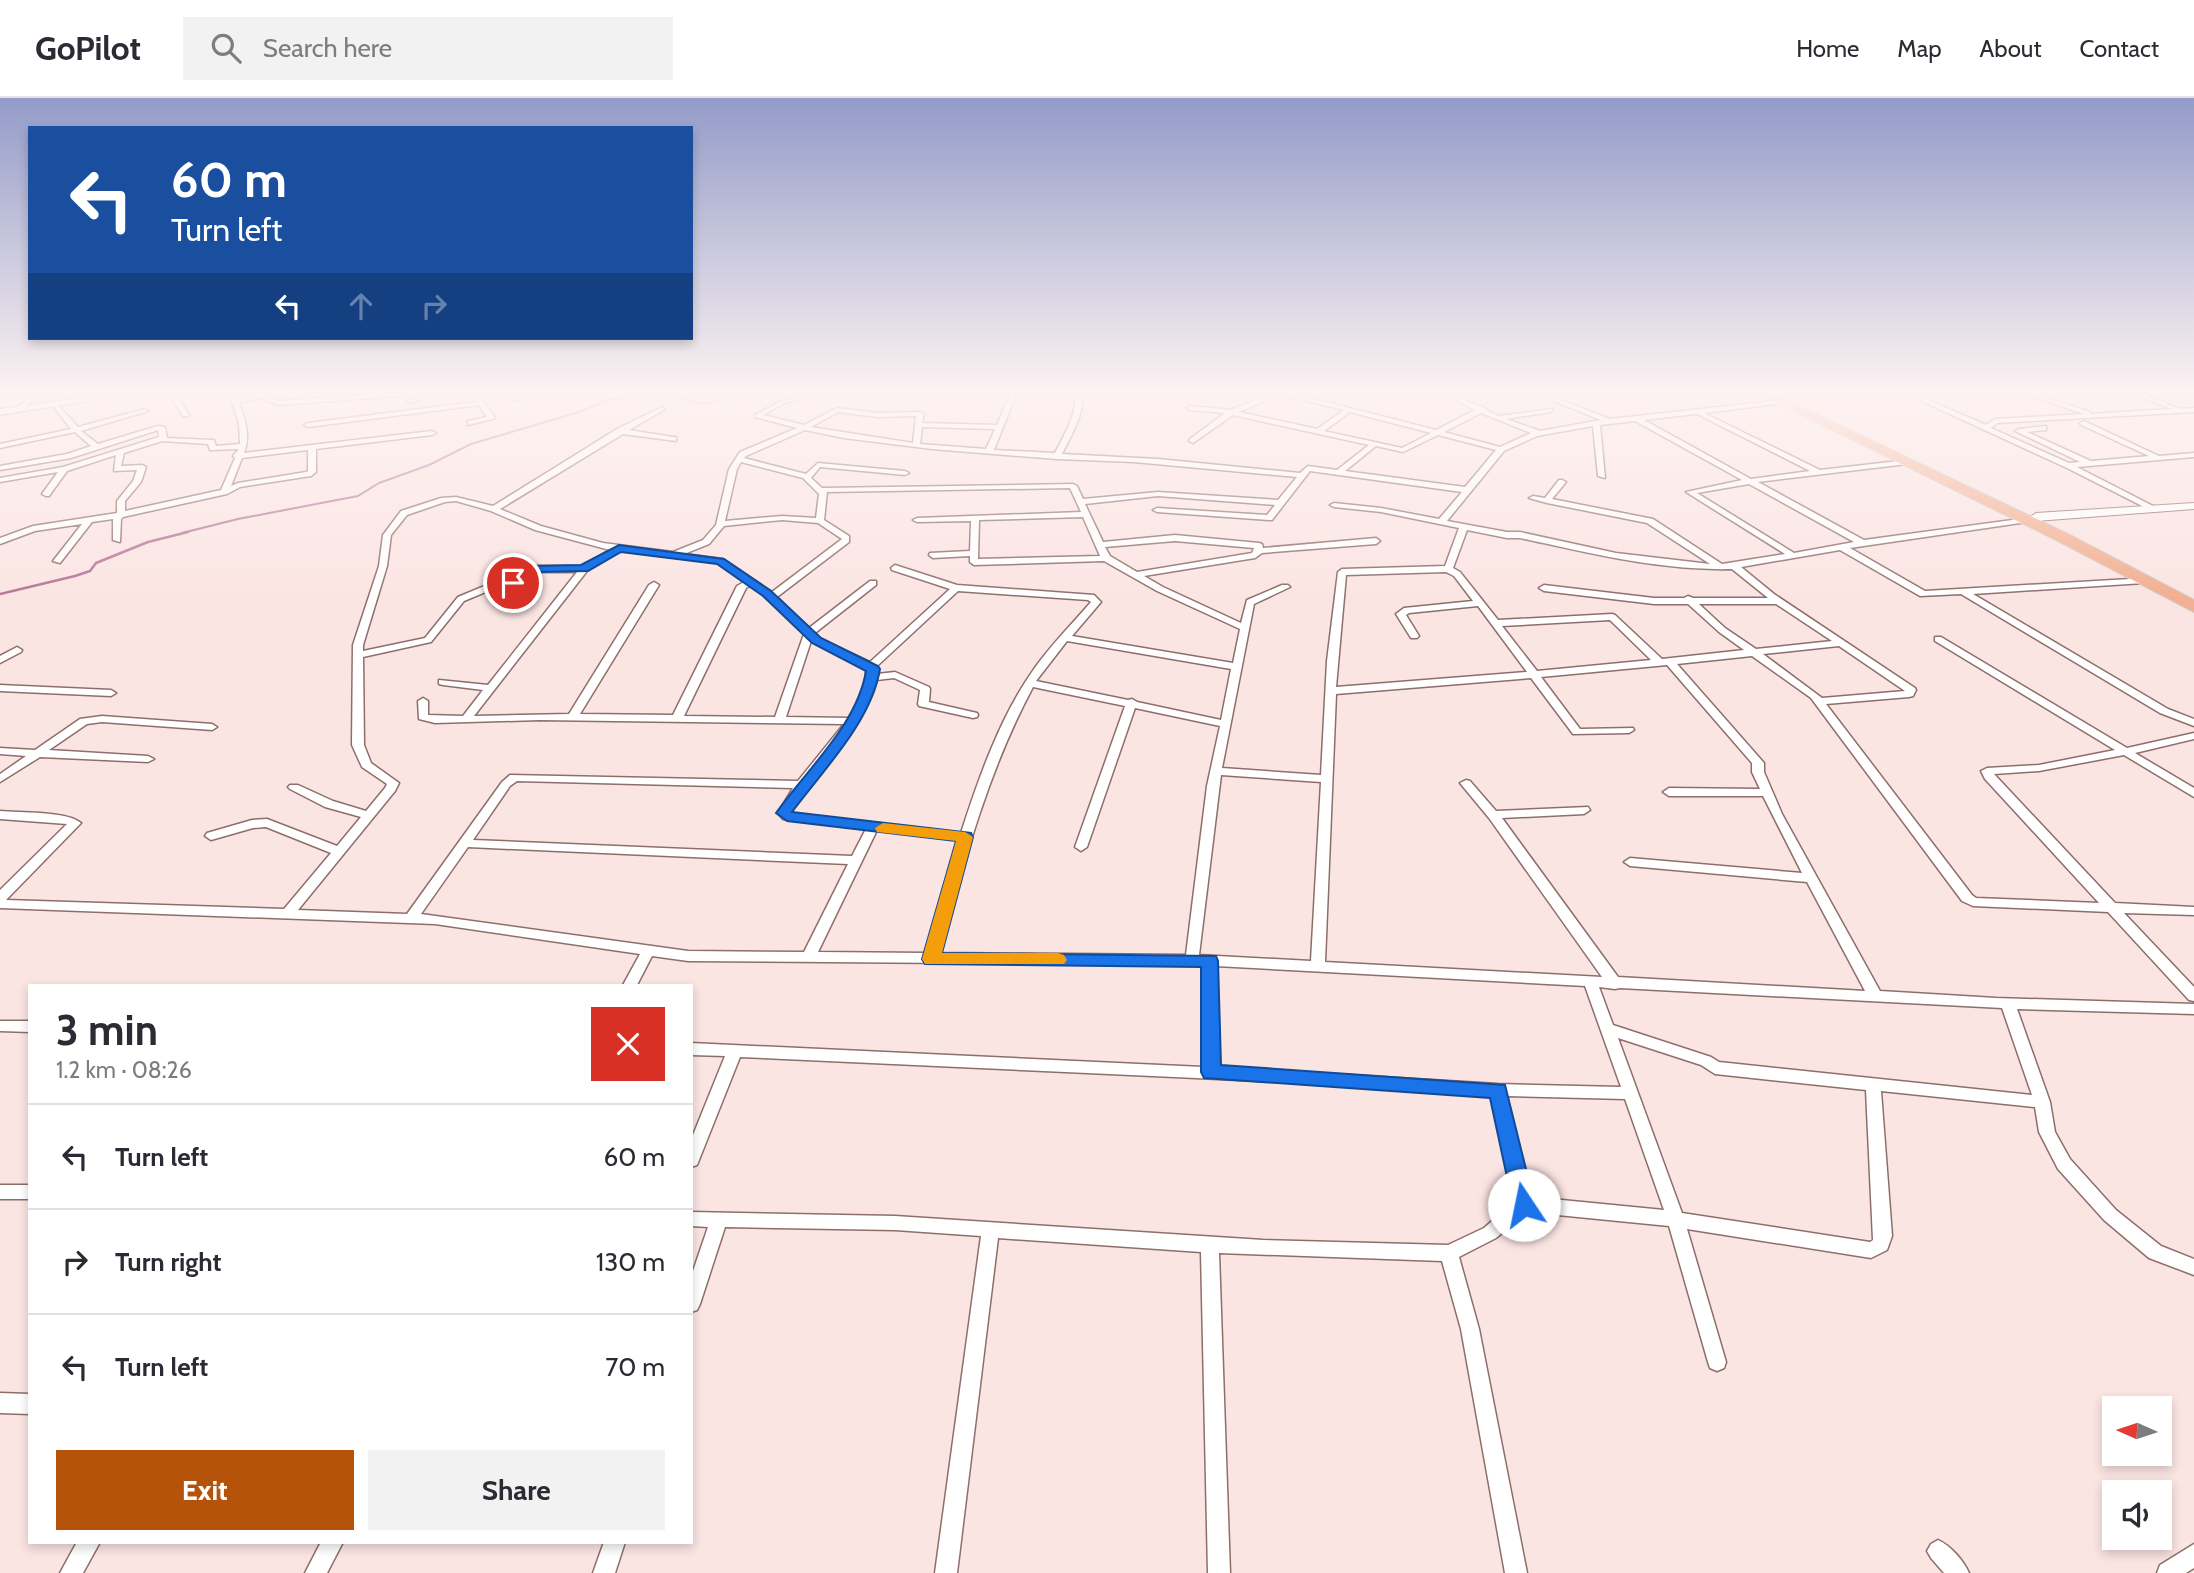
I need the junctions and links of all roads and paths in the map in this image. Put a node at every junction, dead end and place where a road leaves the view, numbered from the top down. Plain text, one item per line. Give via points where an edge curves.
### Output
1 (40, 461) edge
2 (91, 461) edge
3 (118, 461) edge
4 (235, 461) edge
5 (311, 461) edge
6 (574, 461) edge
7 (738, 461) edge
8 (746, 461) edge
9 (1141, 461) edge
10 (1353, 461) edge
11 (1491, 461) edge
12 (1601, 461) edge
13 (1714, 461) edge
14 (1795, 461) edge
15 (1903, 461) edge
16 (1911, 461) edge
17 (2058, 461) edge
18 (2084, 461) edge
19 (2113, 461) edge
20 (1907, 463) junction
21 (2089, 463) junction
22 (2067, 465) junction
23 (4, 467) edge
24 (64, 469) junction
25 (1339, 472) junction
26 (1817, 472) junction
27 (905, 473) dead end
28 (1301, 475) junction
29 (1602, 476) dead end
30 (808, 477) junction
31 (0, 480) edge
32 (1750, 481) junction
33 (1562, 482) dead end
34 (821, 490) junction
35 (1467, 491) junction
36 (224, 492) junction
37 (47, 494) dead end
38 (1533, 498) dead end
39 (1547, 501) junction
40 (1082, 502) junction
41 (1280, 503) junction
42 (1334, 505) dead end
43 (2194, 506) edge
44 (494, 509) junction
45 (2152, 509) junction
46 (1157, 510) dead end
47 (121, 514) junction
48 (1087, 514) junction
49 (975, 518) junction
50 (2031, 518) junction
51 (89, 520) junction
52 (916, 520) dead end
53 (820, 521) junction
54 (1441, 522) junction
55 (720, 524) junction
56 (1464, 527) junction
57 (0, 531) edge
58 (18, 534) junction
59 (117, 540) dead end
60 (0, 541) edge
61 (1376, 541) dead end
62 (1862, 544) junction
63 (1100, 545) junction
64 (1842, 547) junction
65 (619, 548) junction
66 (1258, 551) junction
67 (973, 553) junction
68 (673, 555) junction
69 (933, 555) dead end
70 (1792, 555) junction
71 (1106, 558) junction
72 (57, 561) dead end
73 (1719, 566) junction
74 (1734, 566) junction
75 (895, 568) dead end
76 (584, 569) junction
77 (1448, 569) junction
78 (1136, 575) junction
79 (2144, 579) junction
80 (751, 582) junction
81 (873, 583) dead end
82 (654, 585) dead end
83 (1285, 587) dead end
84 (956, 588) junction
85 (1544, 588) dead end
86 (1964, 592) junction
87 (771, 597) junction
88 (2194, 597) edge
89 (1688, 599) junction
90 (1779, 601) junction
91 (1480, 603) junction
92 (2194, 607) edge
93 (1496, 624) junction
94 (1245, 628) junction
95 (809, 633) junction
96 (1414, 636) dead end
97 (1066, 638) junction
98 (1938, 639) dead end
99 (1842, 643) junction
100 (17, 650) dead end
101 (1753, 652) junction
102 (358, 655) junction
103 (0, 660) edge
104 (1664, 662) junction
105 (1237, 667) junction
106 (872, 672) junction
107 (1536, 674) junction
108 (443, 682) dead end
109 (1030, 683) junction
110 (0, 688) edge
111 (490, 688) junction
112 (1331, 691) junction
113 (111, 693) dead end
114 (423, 701) dead end
115 (1819, 701) junction
116 (1132, 702) junction
117 (973, 715) dead end
118 (573, 717) junction
119 (677, 718) junction
120 (466, 719) junction
121 (780, 719) junction
122 (851, 721) junction
123 (2194, 723) edge
124 (1226, 724) junction
125 (212, 727) dead end
126 (1629, 730) dead end
127 (2194, 736) edge
128 (0, 751) edge
129 (39, 753) junction
130 (2124, 753) junction
131 (148, 759) dead end
132 (1216, 771) junction
133 (0, 779) edge
134 (1328, 779) junction
135 (1466, 783) dead end
136 (804, 785) junction
137 (294, 787) dead end
138 (1669, 792) dead end
139 (1767, 793) junction
140 (2194, 793) edge
141 (1584, 810) dead end
142 (0, 815) edge
143 (1493, 815) junction
144 (369, 816) junction
145 (873, 827) junction
146 (211, 836) dead end
147 (965, 837) junction
148 (463, 844) junction
149 (1081, 847) dead end
150 (339, 852) junction
151 (855, 860) junction
152 (1630, 862) dead end
153 (1811, 878) junction
154 (0, 901) edge
155 (2110, 908) junction
156 (2194, 911) edge
157 (289, 912) junction
158 (411, 918) junction
159 (648, 951) junction
160 (808, 956) junction
161 (931, 959) junction
162 (1192, 960) junction
163 (1209, 961) junction
164 (1318, 967) junction
165 (1591, 983) junction
166 (631, 984) edge
167 (1615, 984) junction
168 (2194, 996) edge
169 (1875, 997) junction
170 (2008, 1004) junction
171 (2194, 1009) edge
172 (0, 1026) edge
173 (28, 1027) edge
174 (1609, 1029) junction
175 (693, 1049) edge
176 (734, 1051) junction
177 (1211, 1072) junction
178 (1873, 1084) junction
179 (1498, 1090) junction
180 (1630, 1093) junction
181 (2042, 1102) junction
182 (693, 1155) edge
183 (0, 1192) edge
184 (28, 1192) edge
185 (1524, 1205) junction
186 (693, 1219) edge
187 (1676, 1219) junction
188 (719, 1220) junction
189 (990, 1230) junction
190 (1210, 1245) junction
191 (1449, 1253) junction
192 (2194, 1267) edge
193 (693, 1298) edge
194 (1717, 1362) dead end
195 (0, 1403) edge
196 (28, 1404) edge
197 (88, 1544) edge
198 (331, 1544) edge
199 (613, 1544) edge
200 (1938, 1551) dead end
201 (2194, 1555) edge
202 (71, 1573) edge
203 (316, 1573) edge
204 (604, 1573) edge
205 (946, 1573) edge
206 (1219, 1573) edge
207 (1516, 1573) edge
208 (1958, 1573) edge
209 (2168, 1573) edge

1 - 23 street
2 - 24 street
3 - 47 street via 117,469 142,467 121,501
4 - 36 street
5 - 36 street via 311,473 238,485
6 - 44 street
7 - 55 street
8 - 30 street
9 - 28 street
10 - 25 street
11 - 35 street
12 - 29 street
13 - 32 street
14 - 26 street
15 - 20 highway
16 - 50 highway
17 - 22 street
18 - 21 street
19 - 21 street
20 - 26 street
20 - 50 highway
21 - 22 street
22 - 45 street
24 - 31 street
24 - 37 street
25 - 28 street via 1308,468
25 - 35 street
26 - 32 street
27 - 30 street via 823,464
28 - 41 street
30 - 34 street
32 - 62 street
32 - 70 street via 1690,492
33 - 39 street
34 - 40 street via 1066,485 1075,488
34 - 53 street
35 - 54 street
36 - 47 street
38 - 39 street
39 - 73 street via 1650,521
40 - 41 street via 1158,494
40 - 48 street
41 - 46 street via 1266,518
42 - 54 street
43 - 45 street
44 - 65 street via 538,528
44 - 102 street via 450,499 401,516 387,535
45 - 50 street
47 - 51 street
47 - 59 street
48 - 49 street
48 - 63 street
49 - 52 street
49 - 67 street
50 - 62 street
50 - 79 highway
50 - 88 highway
51 - 58 street
51 - 72 street
53 - 55 street via 782,518
53 - 87 street via 846,538 845,542
54 - 56 street
55 - 68 street via 706,542
56 - 73 street via 1659,563
56 - 77 street
57 - 58 street
58 - 60 street
61 - 66 street
62 - 64 street
63 - 66 street via 1175,538 1257,545
63 - 71 street
64 - 70 street
64 - 86 street via 1919,594
65 - 68 street
65 - 76 street
66 - 78 street
67 - 69 street
67 - 71 street via 973,561 978,562
68 - 80 street via 720,561
70 - 74 street
71 - 78 street
73 - 74 street
74 - 90 street
75 - 84 street
76 - 102 street via 536,569 513,583 461,599 428,640
76 - 111 street
77 - 91 street
77 - 112 street via 1342,572
78 - 94 street
79 - 86 street
79 - 92 highway
80 - 87 street
80 - 119 street via 742,586
81 - 95 street
82 - 118 street
83 - 94 street via 1251,600
84 - 97 street via 1096,599
84 - 106 street
85 - 89 street via 1654,601
86 - 123 street via 2164,711
87 - 95 street
89 - 90 street
89 - 101 street
90 - 99 street
91 - 93 street
91 - 96 street via 1407,610 1401,614
93 - 104 street via 1612,617
93 - 107 street
94 - 105 street
95 - 106 street
95 - 121 street
97 - 105 street
97 - 109 street
98 - 130 street
99 - 101 street
99 - 115 street via 1912,692
100 - 103 street
101 - 104 street
101 - 115 street
102 - 144 street via 358,746 366,765 393,783
104 - 107 street
104 - 139 street via 1758,763
105 - 124 street
106 - 117 street via 899,676 925,689 923,704
106 - 122 street via 869,691
107 - 112 street
107 - 126 street via 1577,732
108 - 111 street
109 - 116 street
109 - 147 street via 1000,745
110 - 113 street
111 - 120 street
112 - 134 street
114 - 120 street via 427,720
115 - 155 street via 1967,898 1979,903
116 - 124 street
116 - 149 street
118 - 119 street
118 - 120 street
119 - 121 street
121 - 122 street
122 - 136 street
124 - 132 street
125 - 129 street via 102,719 84,722
127 - 130 street
128 - 129 street
129 - 131 street
129 - 133 street
130 - 140 street
130 - 155 street via 2039,768 1987,771
132 - 134 street
132 - 162 street
134 - 164 street
135 - 143 street
136 - 145 street via 785,809 787,816
136 - 148 street via 522,776 506,784
137 - 144 street
138 - 139 street
139 - 153 street
141 - 143 street
142 - 154 street via 75,823
143 - 167 street
144 - 150 street
145 - 147 street
145 - 151 street
146 - 150 street via 267,823
147 - 161 street
148 - 151 street
148 - 158 street
150 - 157 street
151 - 160 street
152 - 153 street
153 - 169 street
154 - 157 street
155 - 156 street
155 - 168 street
157 - 158 street
158 - 159 street
159 - 160 street via 688,956
159 - 166 street
160 - 161 street
161 - 162 street
162 - 163 street
163 - 164 street
163 - 177 street
164 - 165 street
165 - 167 street
165 - 174 street
167 - 169 street
169 - 170 street
170 - 171 street
170 - 181 street
172 - 173 street
174 - 178 street via 1715,1068
174 - 180 street
175 - 176 street
176 - 177 street
176 - 182 street
177 - 179 street
178 - 181 street
178 - 187 street via 1881,1245 1871,1250
179 - 180 street
179 - 185 street
180 - 187 street
181 - 192 street via 2047,1132 2064,1164 2110,1215 2155,1252
183 - 184 street
185 - 187 street
185 - 191 street via 1490,1233
186 - 188 street
187 - 194 street
188 - 189 street
188 - 193 street
189 - 190 street
189 - 205 street
190 - 191 street
190 - 206 street
191 - 207 street via 1470,1329
195 - 196 street
197 - 202 street
198 - 203 street
199 - 204 street
200 - 208 street
201 - 209 street

